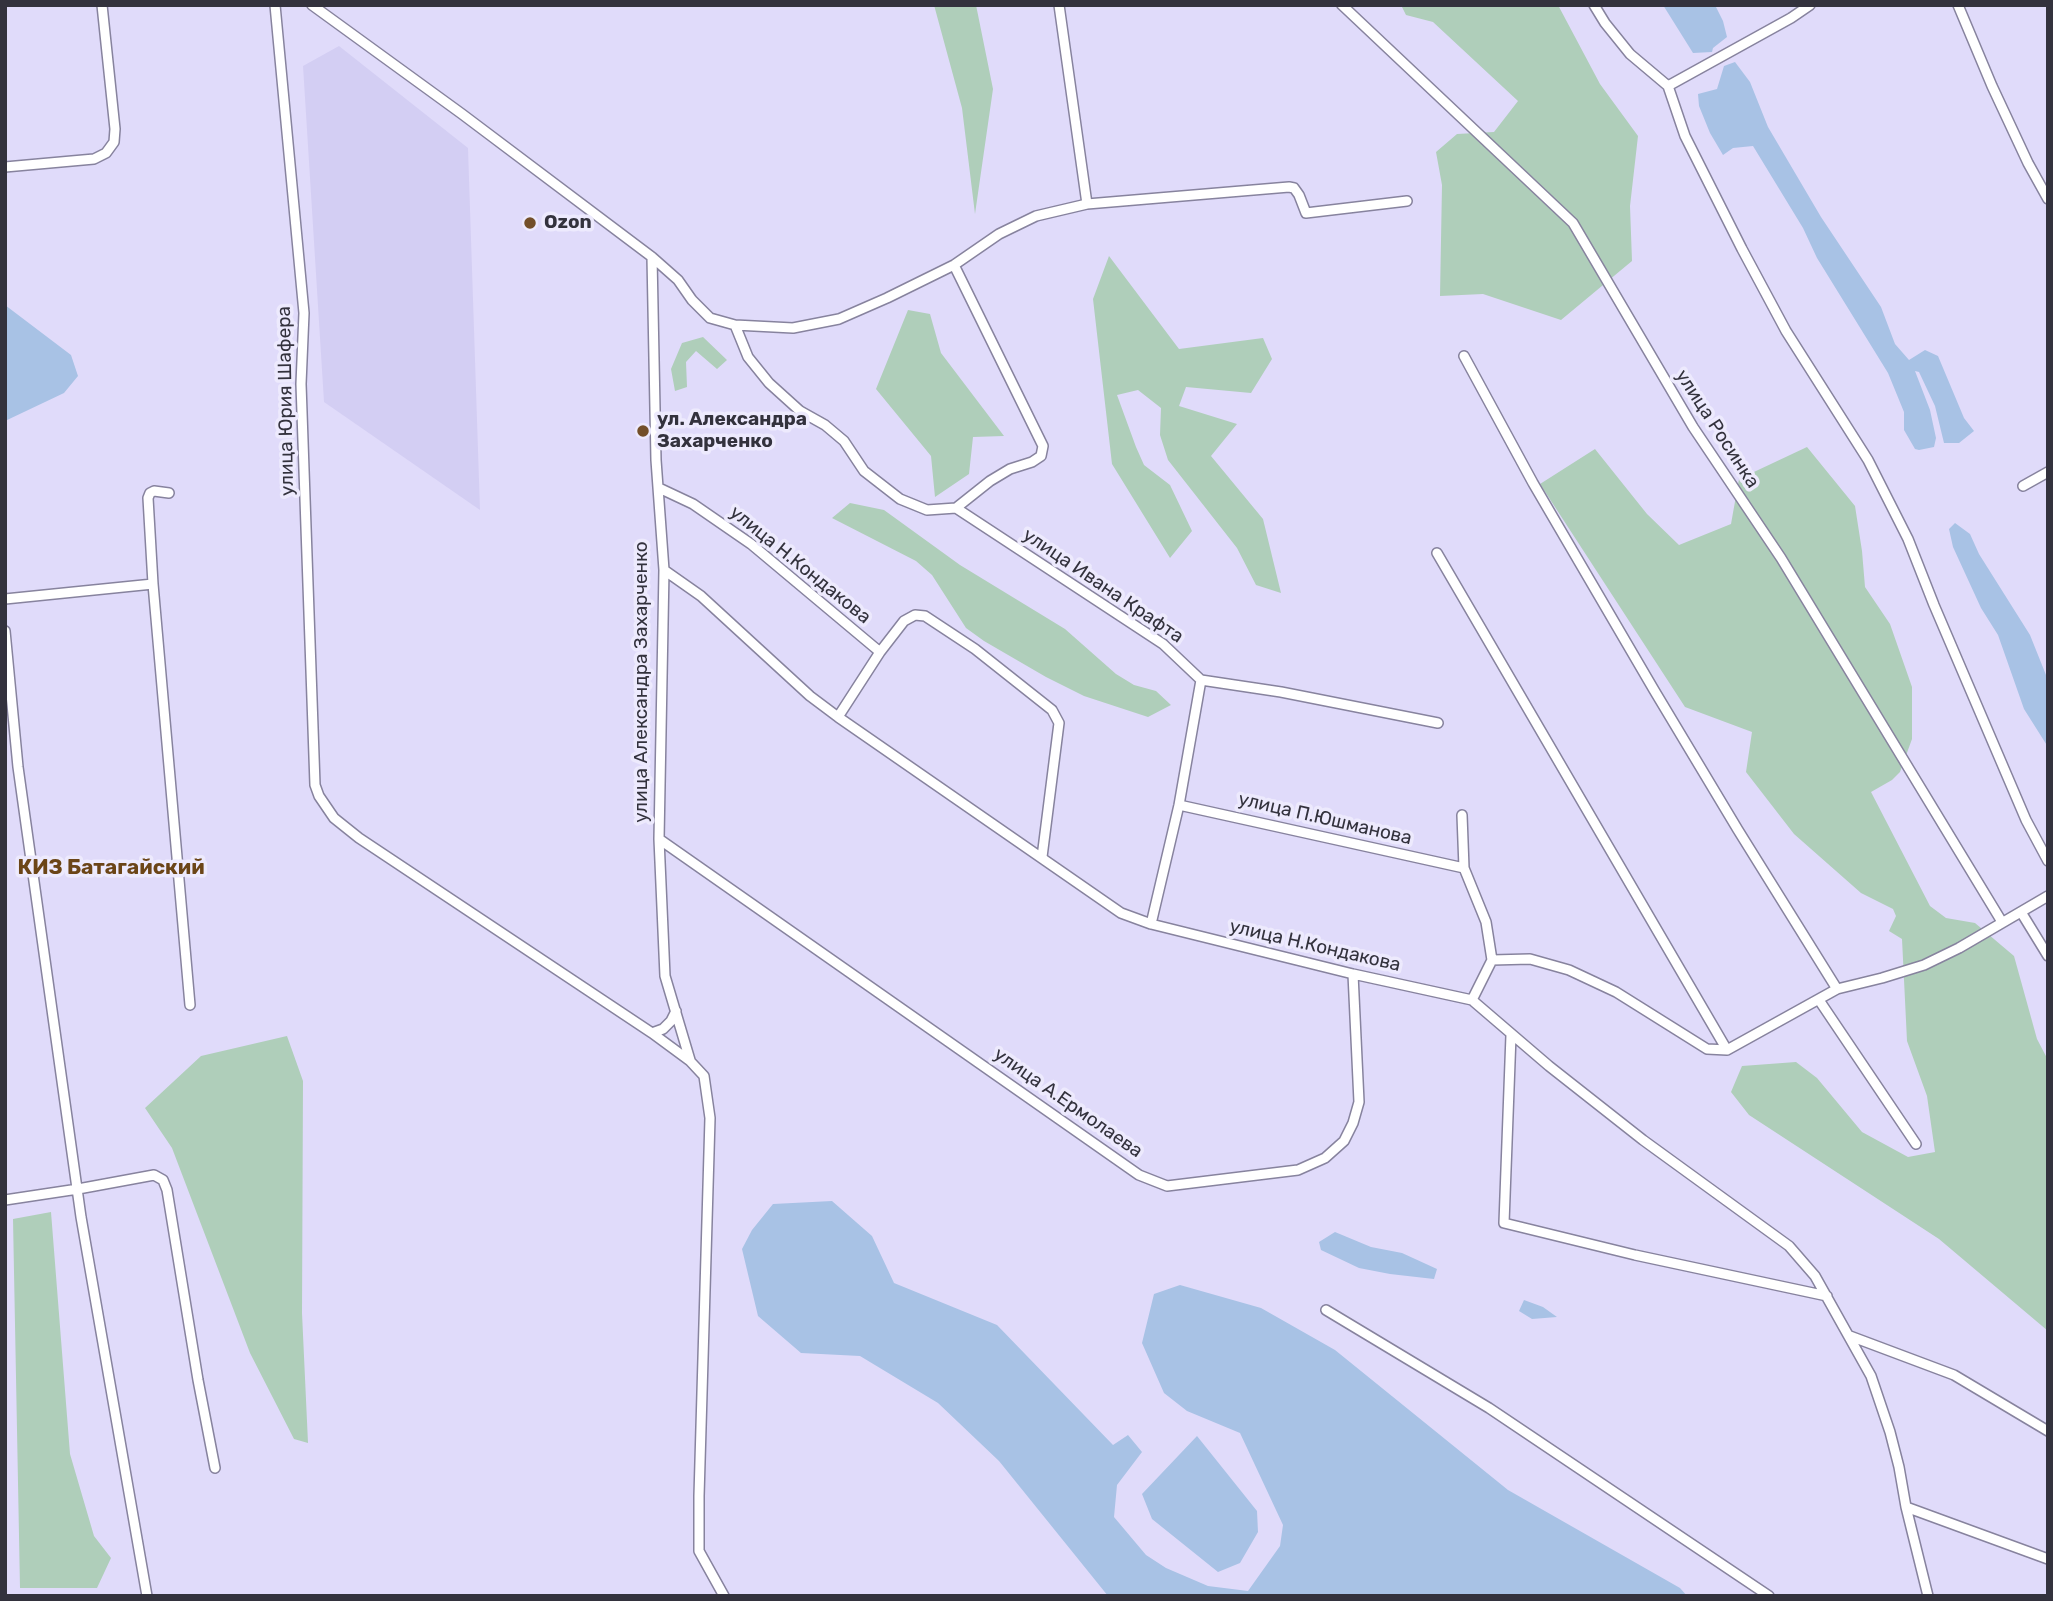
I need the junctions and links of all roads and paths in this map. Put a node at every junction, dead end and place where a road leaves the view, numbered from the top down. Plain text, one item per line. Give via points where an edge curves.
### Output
1 (102, 5) edge
2 (275, 5) edge
3 (312, 5) edge
4 (1059, 5) edge
5 (1342, 5) edge
6 (1594, 5) edge
7 (1810, 5) edge
8 (1958, 5) edge
9 (1668, 86) junction
10 (5, 167) edge
11 (2048, 199) edge
12 (1407, 201) dead end
13 (1087, 204) junction
14 (652, 257) junction
15 (954, 265) junction
16 (735, 325) junction
17 (1464, 356) dead end
18 (2048, 472) edge
19 (2023, 486) dead end
20 (659, 488) junction
21 (169, 493) dead end
22 (956, 508) junction
23 (1437, 553) dead end
24 (664, 570) junction
25 (153, 584) junction
26 (5, 599) edge
27 (5, 631) edge
28 (880, 652) junction
29 (1201, 680) junction
30 (838, 717) junction
31 (1438, 723) dead end
32 (1179, 804) junction
33 (1462, 815) dead end
34 (659, 839) junction
35 (1042, 857) junction
36 (2048, 861) edge
37 (1464, 868) junction
38 (2048, 896) edge
39 (2021, 912) junction
40 (2002, 922) junction
41 (1151, 924) junction
42 (2048, 956) edge
43 (1492, 960) junction
44 (1353, 974) junction
45 (1837, 989) junction
46 (1472, 1000) junction
47 (1819, 1000) junction
48 (190, 1005) dead end
49 (676, 1011) junction
50 (652, 1033) junction
51 (1511, 1035) junction
52 (1727, 1050) junction
53 (690, 1061) junction
54 (1916, 1144) dead end
55 (78, 1189) junction
56 (5, 1200) edge
57 (1827, 1296) junction
58 (1326, 1310) dead end
59 (1850, 1336) junction
60 (2048, 1431) edge
61 (215, 1468) dead end
62 (1906, 1507) junction
63 (2048, 1559) edge
64 (146, 1596) edge
65 (724, 1596) edge
66 (1769, 1596) edge
67 (1928, 1596) edge

1 - 10 street via 114,142 94,159
2 - 50 street, улица Юрия Шафера via 304,313 302,409 314,769 319,796 334,818 359,838
3 - 14 street
4 - 13 street
5 - 40 street, улица Росинка via 1573,223 1692,427 1781,558
6 - 9 street via 1630,54
7 - 9 street
8 - 11 street
9 - 36 street via 1685,136 1742,249 1786,331 1868,460 1908,539 2026,820
12 - 13 street via 1306,213 1299,195 1289,187
13 - 15 street via 1036,216 999,234
14 - 16 street via 710,318
14 - 20 street, улица Александра Захарченко
15 - 16 street via 839,319 793,328
15 - 22 street via 1044,446 1041,456 990,481
16 - 22 street via 748,357 769,383 844,442 864,471 900,499 927,510
17 - 45 street via 1654,690
18 - 19 street
20 - 24 street, улица Александра Захарченко
20 - 28 street, улица Н.Кондакова via 693,504 751,544
21 - 25 street via 155,491 148,498
22 - 29 street, улица Ивана Крафта via 1163,644
23 - 52 street
24 - 30 street, улица Н.Кондакова via 701,596
24 - 34 street, улица Александра Захарченко
25 - 26 street
25 - 48 street
27 - 55 street via 18,767
28 - 30 street
28 - 35 street via 904,621 925,616 1052,710 1059,723
29 - 31 street
29 - 32 street
30 - 35 street, улица Н.Кондакова
32 - 37 street, улица П.Юшманова
32 - 41 street
33 - 37 street
34 - 44 street, улица А.Ермолаева via 1139,1175 1167,1186 1298,1170 1325,1158 1344,1141 1359,1102
34 - 49 street, улица Александра Захарченко via 665,976
35 - 41 street, улица Н.Кондакова via 1121,913
37 - 43 street via 1486,922
38 - 39 street
39 - 40 street
39 - 42 street
40 - 45 street via 1924,965
41 - 44 street, улица Н.Кондакова
43 - 46 street
43 - 52 street via 1530,960 1569,970 1616,992 1707,1049
44 - 46 street, улица Н.Кондакова
45 - 47 street
46 - 51 street
47 - 52 street
47 - 54 street
49 - 50 street via 663,1029
49 - 53 street, улица Александра Захарченко
50 - 53 street
51 - 57 street via 1643,1140 1789,1246
51 - 57 street via 1504,1223
53 - 65 street via 704,1076 710,1118 699,1551
55 - 56 street
55 - 61 street via 154,1175 163,1180
55 - 64 street
57 - 59 street
58 - 66 street via 1489,1408
59 - 60 street via 1954,1375
59 - 62 street via 1871,1376 1886,1421
62 - 63 street
62 - 67 street

